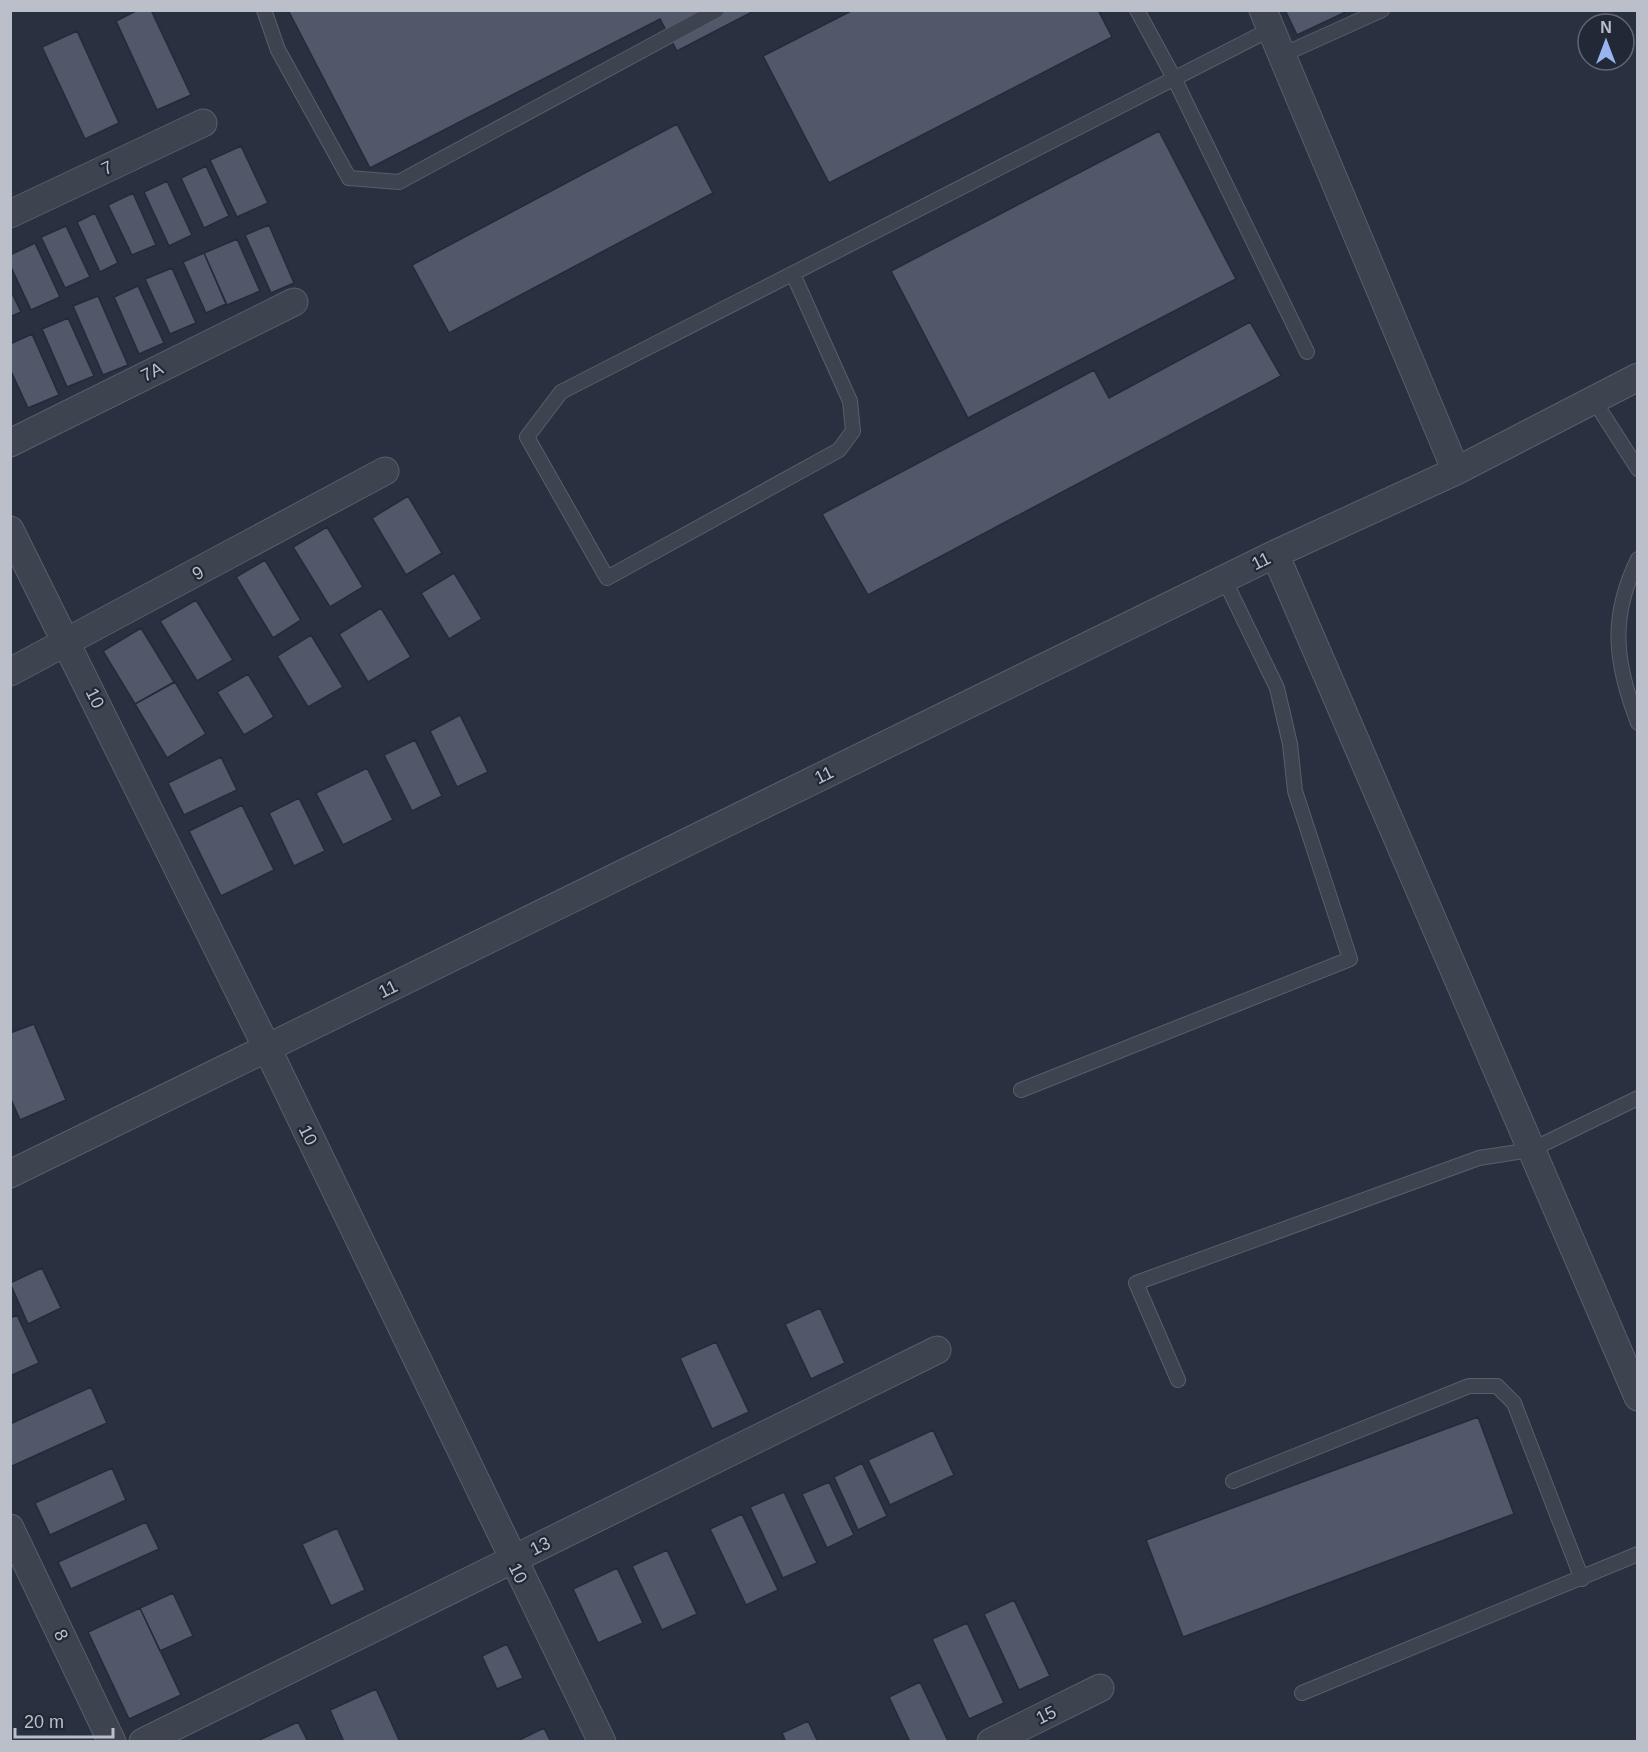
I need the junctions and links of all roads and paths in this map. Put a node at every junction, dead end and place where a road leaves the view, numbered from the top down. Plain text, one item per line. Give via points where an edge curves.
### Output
1 (264, 10) edge
2 (717, 10) edge
3 (1137, 10) edge
4 (1382, 10) edge
5 (1267, 20) edge
6 (1280, 56) junction
7 (1174, 78) junction
8 (203, 123) dead end
9 (10, 214) edge
10 (793, 274) junction
11 (294, 302) dead end
12 (1307, 352) dead end
13 (1638, 377) edge
14 (1593, 399) junction
15 (10, 443) edge
16 (1638, 469) edge
17 (385, 471) dead end
18 (1456, 471) junction
19 (10, 530) edge
20 (1275, 554) junction
21 (1638, 559) edge
22 (1224, 579) junction
23 (69, 644) junction
24 (10, 672) edge
25 (1638, 723) edge
26 (267, 1048) junction
27 (1021, 1090) dead end
28 (1638, 1098) edge
29 (1531, 1150) junction
30 (10, 1174) edge
31 (937, 1350) dead end
32 (1178, 1380) dead end
33 (1638, 1397) edge
34 (1233, 1481) dead end
35 (10, 1528) edge
36 (1638, 1554) edge
37 (512, 1560) junction
38 (1582, 1579) junction
39 (1100, 1688) dead end
40 (1302, 1693) dead end
41 (112, 1742) edge
42 (143, 1742) edge
43 (602, 1742) edge
44 (991, 1742) edge

1 - 2 lane via 278,50 349,178 399,182
3 - 7 lane
4 - 6 lane
5 - 6 street
5 - 7 lane
6 - 18 street
7 - 10 lane
7 - 12 lane
8 - 9 street, 7
10 - 10 lane via 850,400 853,431 839,450 607,578 527,437 561,392
11 - 15 street, 7A
13 - 14 street, 11
14 - 16 lane
14 - 18 street, 11
17 - 23 street, 9
18 - 20 street, 11
19 - 23 street, 10
20 - 22 street, 11
20 - 29 street
21 - 25 lane via 1624,586 1617,637 1622,682
22 - 26 street, 11
22 - 27 lane via 1277,688 1290,744 1295,791 1350,959
23 - 24 street, 9
23 - 26 street, 10
26 - 30 street, 11
26 - 37 street, 10
28 - 29 lane
29 - 32 lane via 1479,1158 1136,1283
29 - 33 street
31 - 37 street, 13
34 - 38 lane via 1469,1386 1497,1386 1514,1403
35 - 41 street, 8
36 - 38 lane
37 - 42 street, 13
37 - 43 street, 10
38 - 40 lane
39 - 44 street, 15

